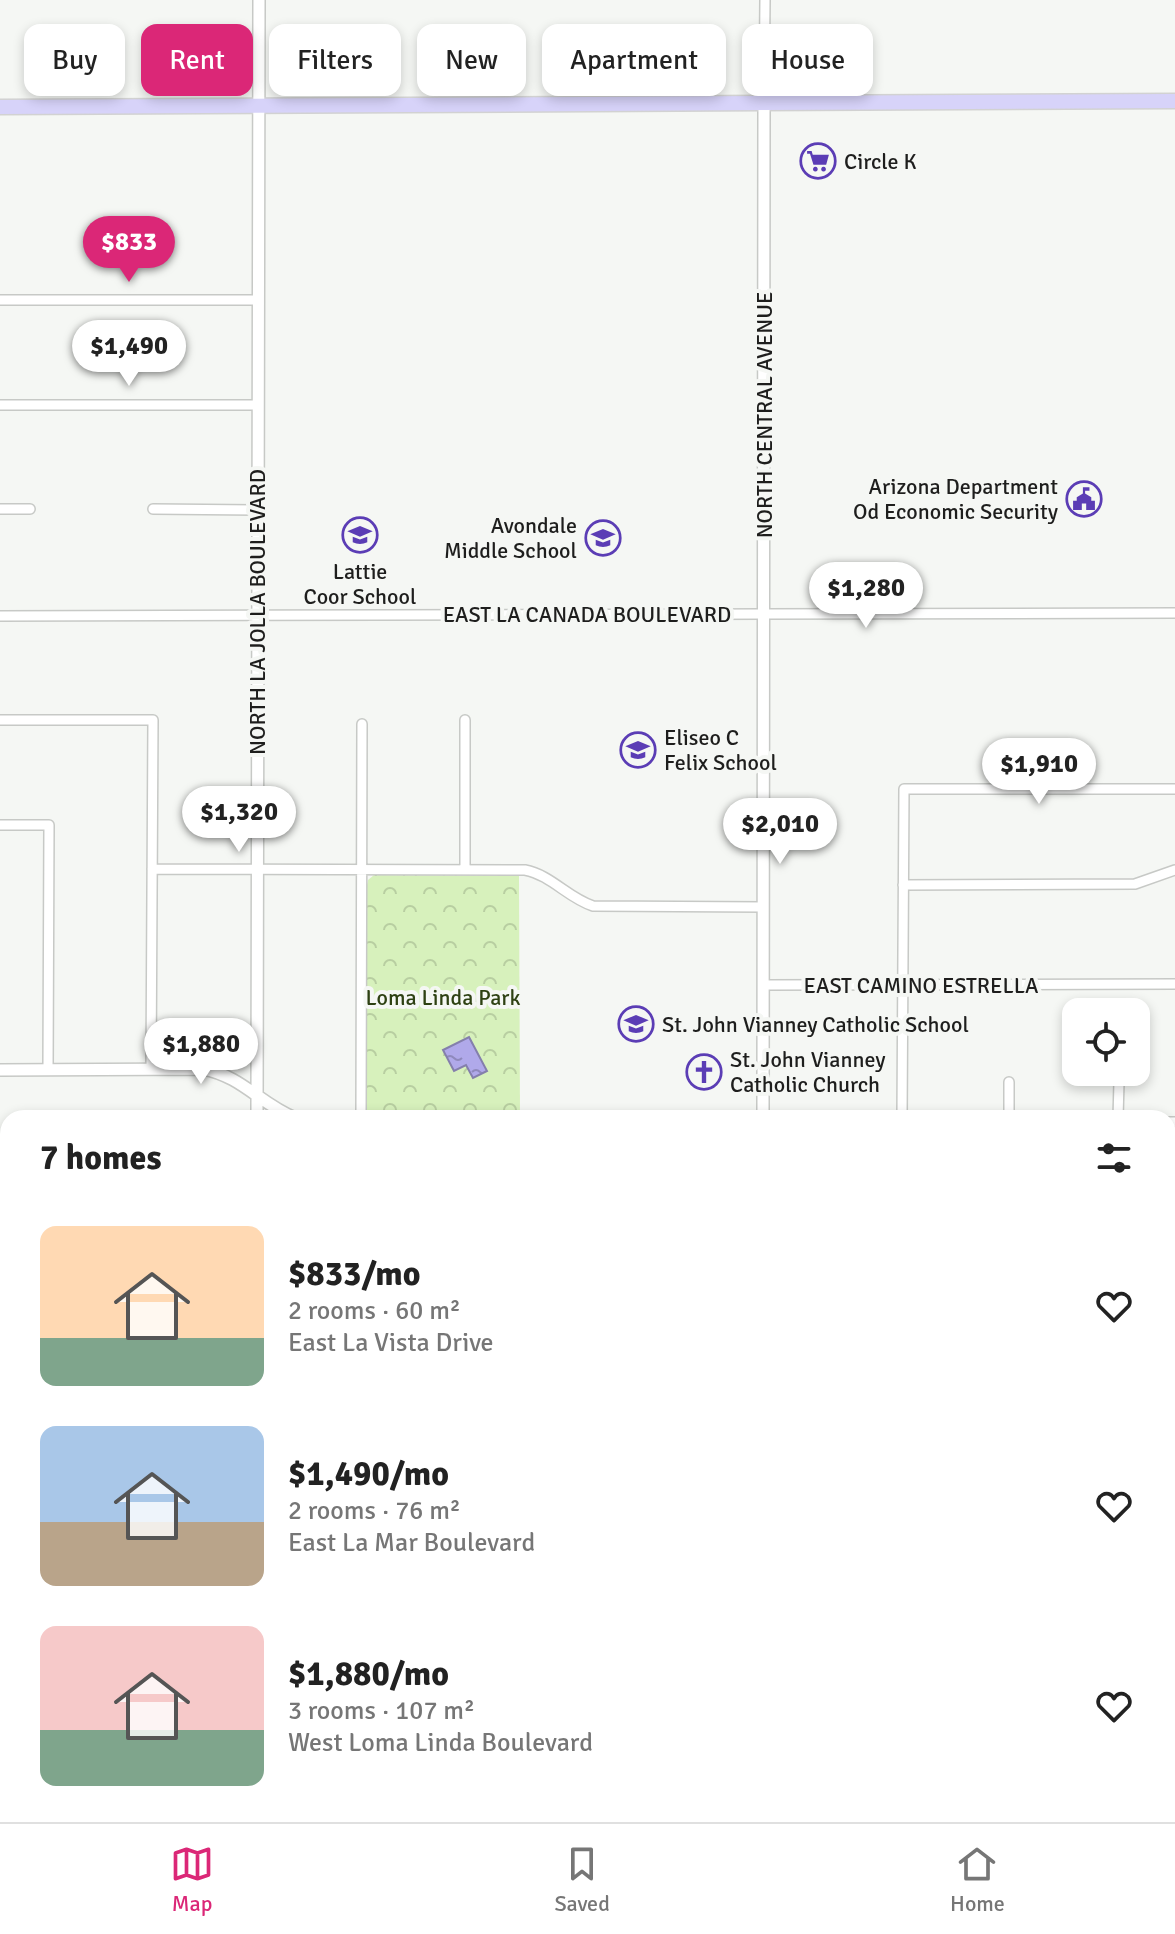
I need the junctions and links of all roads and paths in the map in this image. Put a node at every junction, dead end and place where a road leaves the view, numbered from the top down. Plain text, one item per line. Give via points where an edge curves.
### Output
1 (259, 0) edge
2 (765, 0) edge
3 (1175, 101) edge
4 (764, 102) junction
5 (259, 106) junction
6 (0, 107) edge
7 (0, 300) edge
8 (258, 300) junction
9 (0, 405) edge
10 (258, 405) junction
11 (0, 509) edge
12 (30, 509) dead end
13 (153, 509) dead end
14 (257, 510) junction
15 (764, 613) junction
16 (1175, 613) edge
17 (257, 615) junction
18 (0, 616) edge
19 (0, 720) edge
20 (465, 720) dead end
21 (362, 724) dead end
22 (1175, 789) edge
23 (0, 825) edge
24 (152, 869) junction
25 (256, 869) junction
26 (362, 869) junction
27 (465, 869) junction
28 (1175, 870) edge
29 (903, 885) junction
30 (763, 907) junction
31 (1175, 984) edge
32 (763, 985) junction
33 (903, 986) junction
34 (48, 1069) junction
35 (151, 1069) junction
36 (0, 1070) edge
37 (1009, 1082) dead end
38 (1119, 1086) edge
39 (256, 1094) junction
40 (257, 1110) edge
41 (282, 1110) edge
42 (361, 1110) edge
43 (763, 1110) edge
44 (902, 1110) edge
45 (1009, 1110) edge
46 (1118, 1110) edge

1 - 5 street, NORTH LA JOLLA BOULEVARD
2 - 4 street, NORTH CENTRAL AVENUE
3 - 4 main road
4 - 5 main road
4 - 15 street, NORTH CENTRAL AVENUE
5 - 6 main road
5 - 8 street, NORTH LA JOLLA BOULEVARD
7 - 8 street
8 - 10 street, NORTH LA JOLLA BOULEVARD
9 - 10 street
10 - 14 street, NORTH LA JOLLA BOULEVARD
11 - 12 street
13 - 14 street
14 - 17 street, NORTH LA JOLLA BOULEVARD
15 - 16 street, EAST LA CANADA BOULEVARD
15 - 17 street, EAST LA CANADA BOULEVARD
15 - 30 street, NORTH CENTRAL AVENUE
17 - 18 street, EAST LA CANADA BOULEVARD
17 - 25 street, NORTH LA JOLLA BOULEVARD
19 - 24 street via 153,720
20 - 27 street
21 - 26 street
22 - 29 street via 904,789
23 - 34 street via 49,825
24 - 25 street
24 - 35 street
25 - 26 street
25 - 39 street, NORTH LA JOLLA BOULEVARD
26 - 27 street
26 - 42 street
27 - 30 street via 534,871 593,906
28 - 29 street via 1135,884
29 - 33 street
30 - 32 street, NORTH CENTRAL AVENUE
31 - 33 street, EAST CAMINO ESTRELLA
32 - 33 street, EAST CAMINO ESTRELLA
32 - 43 street, NORTH CENTRAL AVENUE
33 - 44 street
34 - 35 street
34 - 36 street
35 - 39 street via 211,1070
37 - 45 street
38 - 46 street
39 - 40 street, NORTH LA JOLLA BOULEVARD
39 - 41 street

